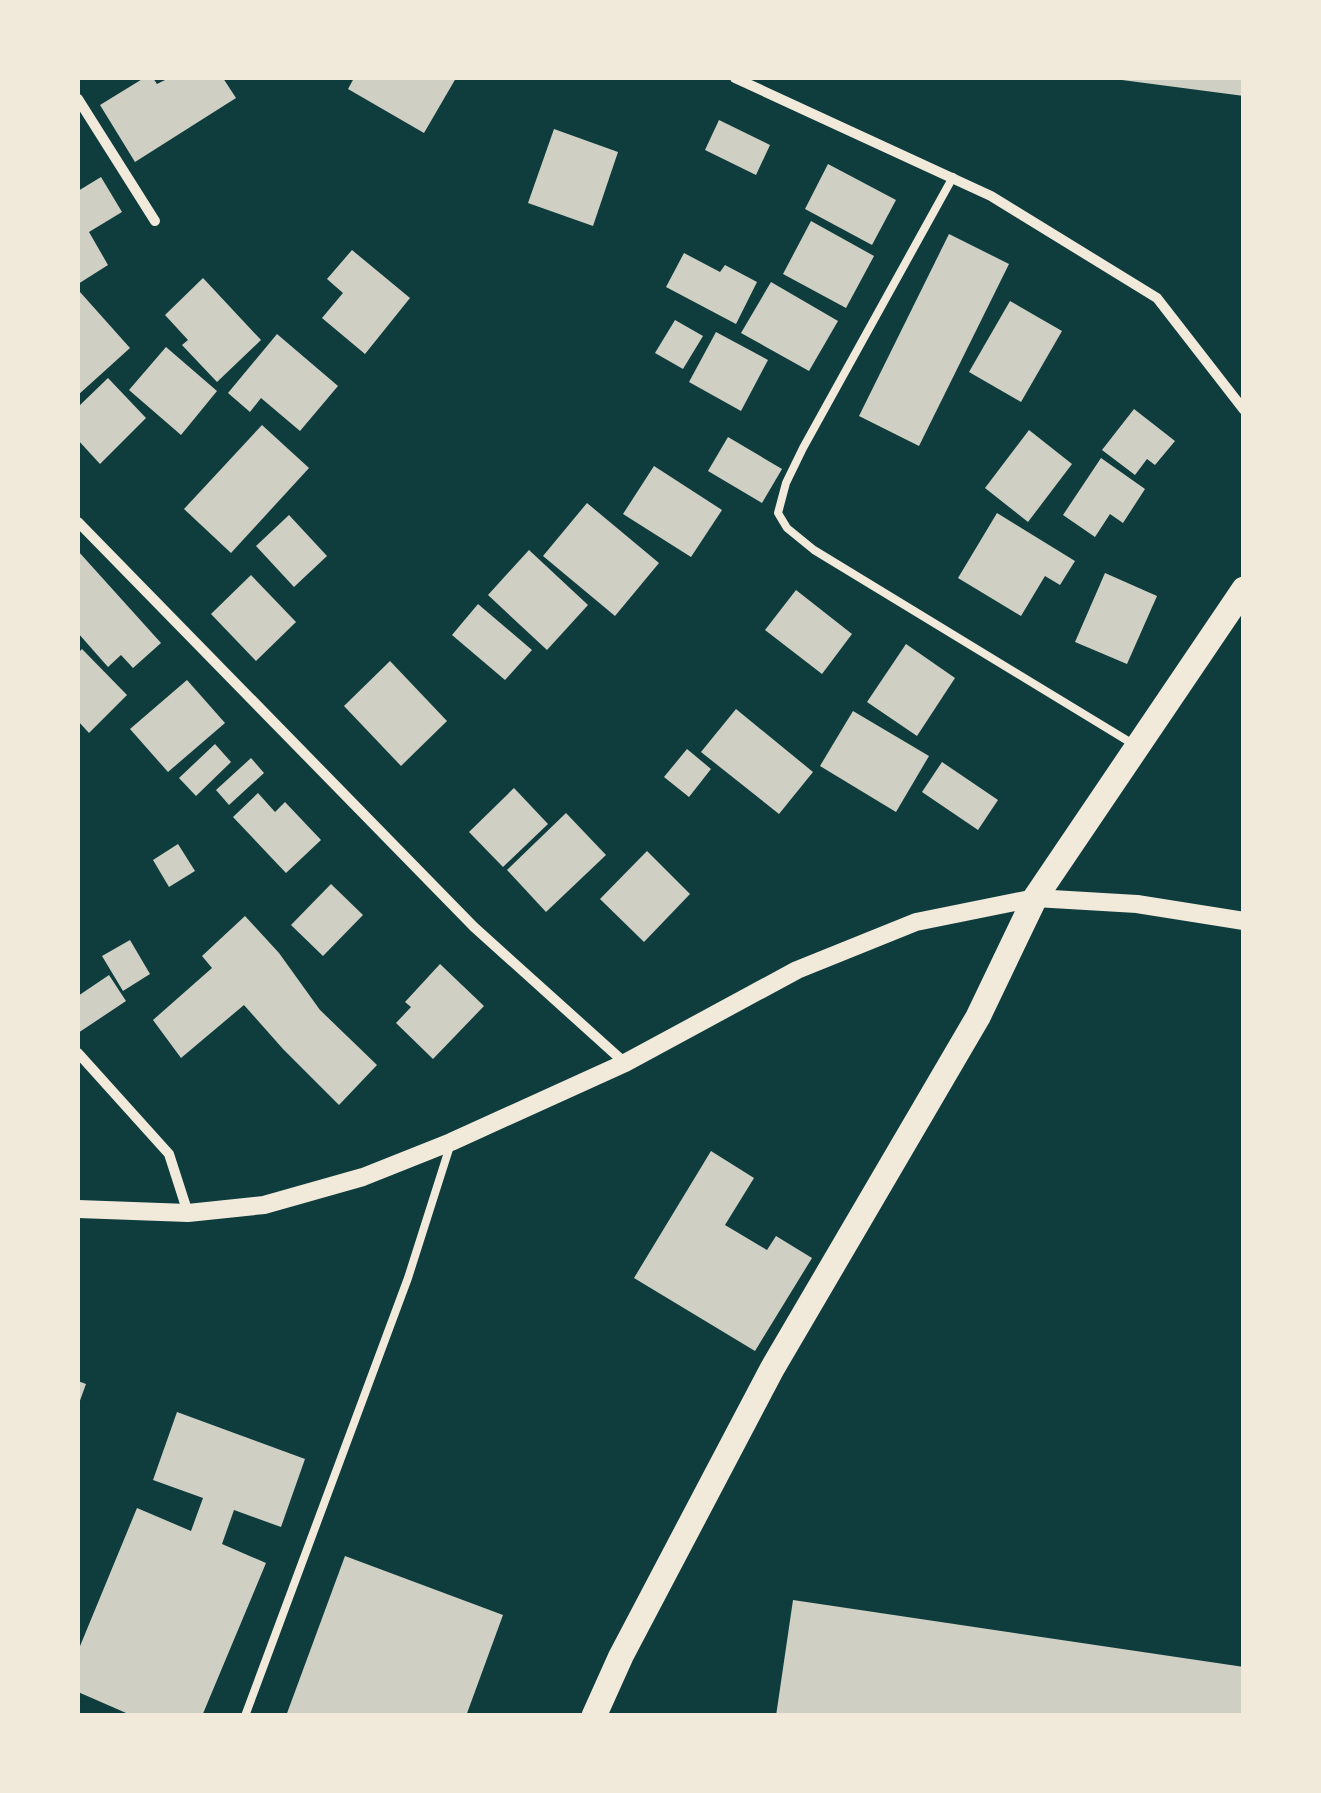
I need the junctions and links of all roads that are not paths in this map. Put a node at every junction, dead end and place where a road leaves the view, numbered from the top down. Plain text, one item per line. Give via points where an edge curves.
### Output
1 (735, 78) edge
2 (78, 99) edge
3 (953, 177) junction
4 (155, 221) dead end
5 (1244, 410) edge
6 (78, 522) edge
7 (1244, 589) edge
8 (1137, 746) junction
9 (1034, 898) junction
10 (1244, 921) edge
11 (78, 1053) edge
12 (625, 1063) junction
13 (451, 1142) junction
14 (78, 1210) edge
15 (188, 1213) junction
16 (245, 1716) edge
17 (594, 1716) edge

1 - 3 street
2 - 4 street
3 - 5 street via 1157,298
3 - 8 lane via 786,483 778,513 814,550
6 - 12 street via 474,928
7 - 8 main road
8 - 9 main road
9 - 10 street via 1138,904
9 - 12 street via 916,922 862,942
9 - 17 main road via 978,1017 772,1369
11 - 15 street via 169,1154
12 - 13 street
13 - 15 street via 334,1187 264,1205
13 - 16 lane via 408,1278
14 - 15 street

